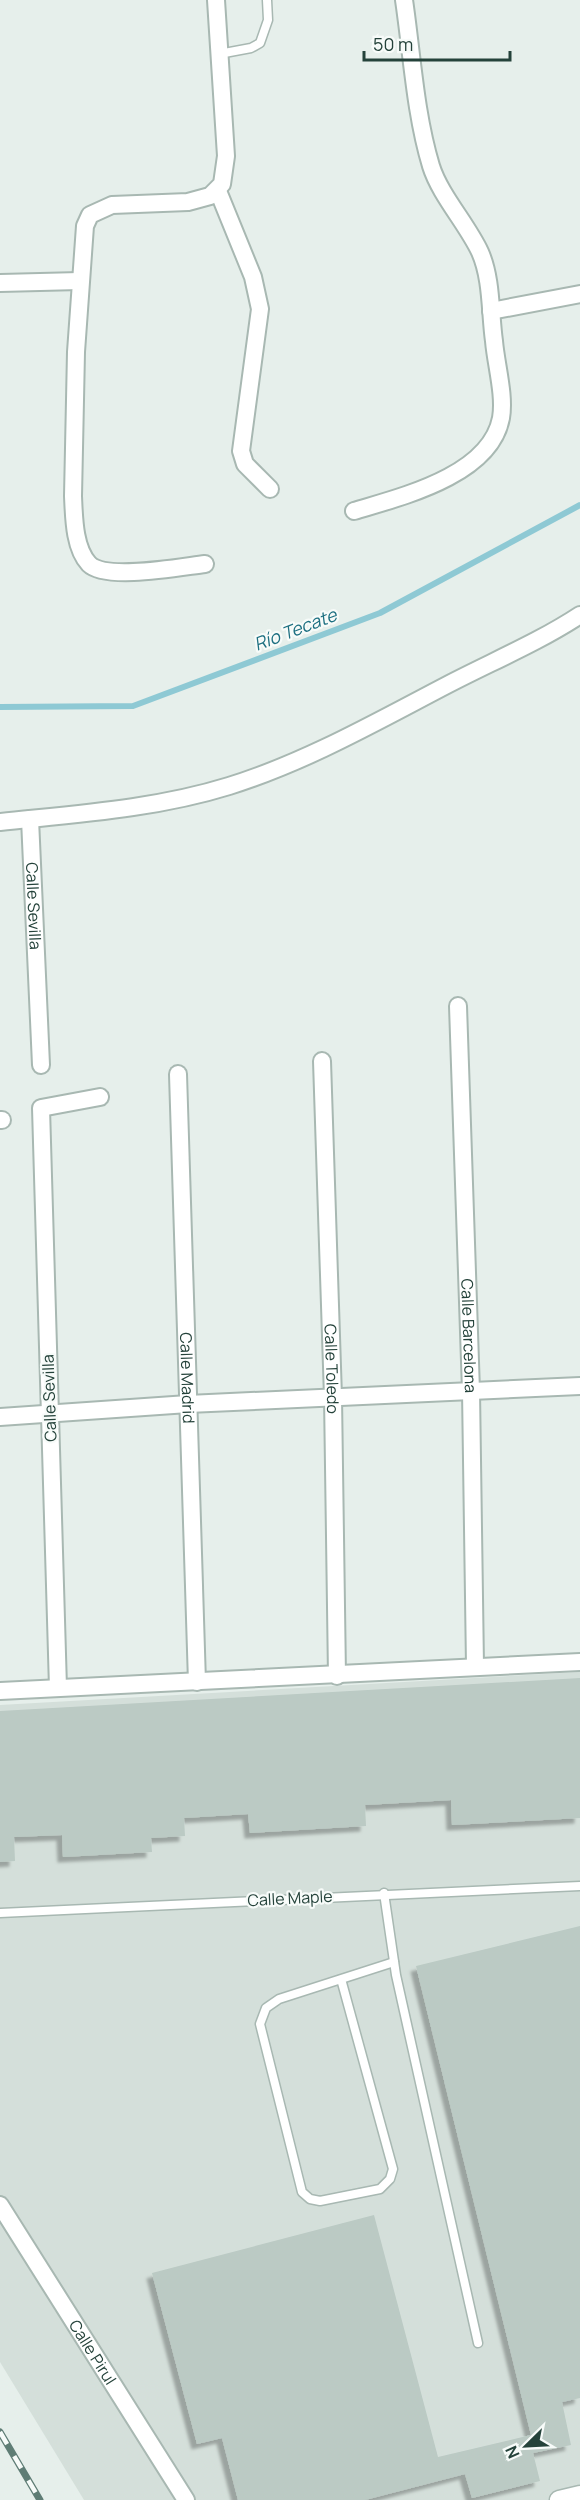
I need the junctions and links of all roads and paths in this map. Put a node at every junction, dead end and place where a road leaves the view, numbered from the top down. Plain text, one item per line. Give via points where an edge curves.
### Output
1 (216, 0) edge
2 (267, 0) edge
3 (404, 0) edge
4 (218, 54) junction
5 (218, 191) junction
6 (80, 281) junction
7 (0, 283) edge
8 (580, 294) edge
9 (491, 311) junction
10 (270, 489) dead end
11 (354, 511) dead end
12 (205, 564) dead end
13 (580, 615) edge
14 (30, 819) junction
15 (0, 822) edge
16 (458, 1006) dead end
17 (322, 1061) dead end
18 (41, 1065) dead end
19 (178, 1074) dead end
20 (100, 1097) dead end
21 (580, 1386) edge
22 (471, 1391) junction
23 (333, 1397) junction
24 (188, 1404) junction
25 (49, 1414) junction
26 (0, 1417) edge
27 (580, 1662) edge
28 (475, 1666) junction
29 (337, 1676) junction
30 (197, 1682) junction
31 (57, 1688) junction
32 (0, 1691) edge
33 (580, 1886) edge
34 (384, 1893) junction
35 (0, 1913) edge
36 (394, 1962) junction
37 (341, 1979) junction
38 (0, 2205) edge
39 (478, 2343) dead end
40 (186, 2500) edge

1 - 4 street
2 - 4 lane via 268,20 260,43
3 - 9 street via 431,167 481,254
4 - 5 street via 226,156
5 - 6 street via 188,202 112,205 96,211 85,226
5 - 10 street via 253,276 260,309 242,451 245,464
6 - 7 street
6 - 12 street via 73,496 81,550 90,565 102,571
8 - 9 street
9 - 11 street via 501,419 490,441 478,456 433,485
13 - 14 street via 287,765 185,798 84,815
14 - 15 street
14 - 18 street, Calle Sevilla
16 - 22 street, Calle Barcelona
17 - 23 street, Calle Toledo
19 - 24 street, Calle Madrid
20 - 25 street, Calle Sevilla via 41,1108
21 - 22 street
22 - 23 street
22 - 28 street, Calle Barcelona
23 - 24 street
23 - 29 street, Calle Toledo
24 - 25 street
24 - 30 street, Calle Madrid
25 - 26 street
25 - 31 street, Calle Sevilla
27 - 28 street
28 - 29 street
29 - 30 street
30 - 31 street
31 - 32 street
33 - 34 lane, Calle Maple
34 - 35 lane, Calle Maple
34 - 36 lane
36 - 37 lane
36 - 39 lane
37 - 37 lane via 279,1999 266,2008 260,2024 302,2192 320,2201 380,2189 393,2169
38 - 40 street, Calle Pirul

